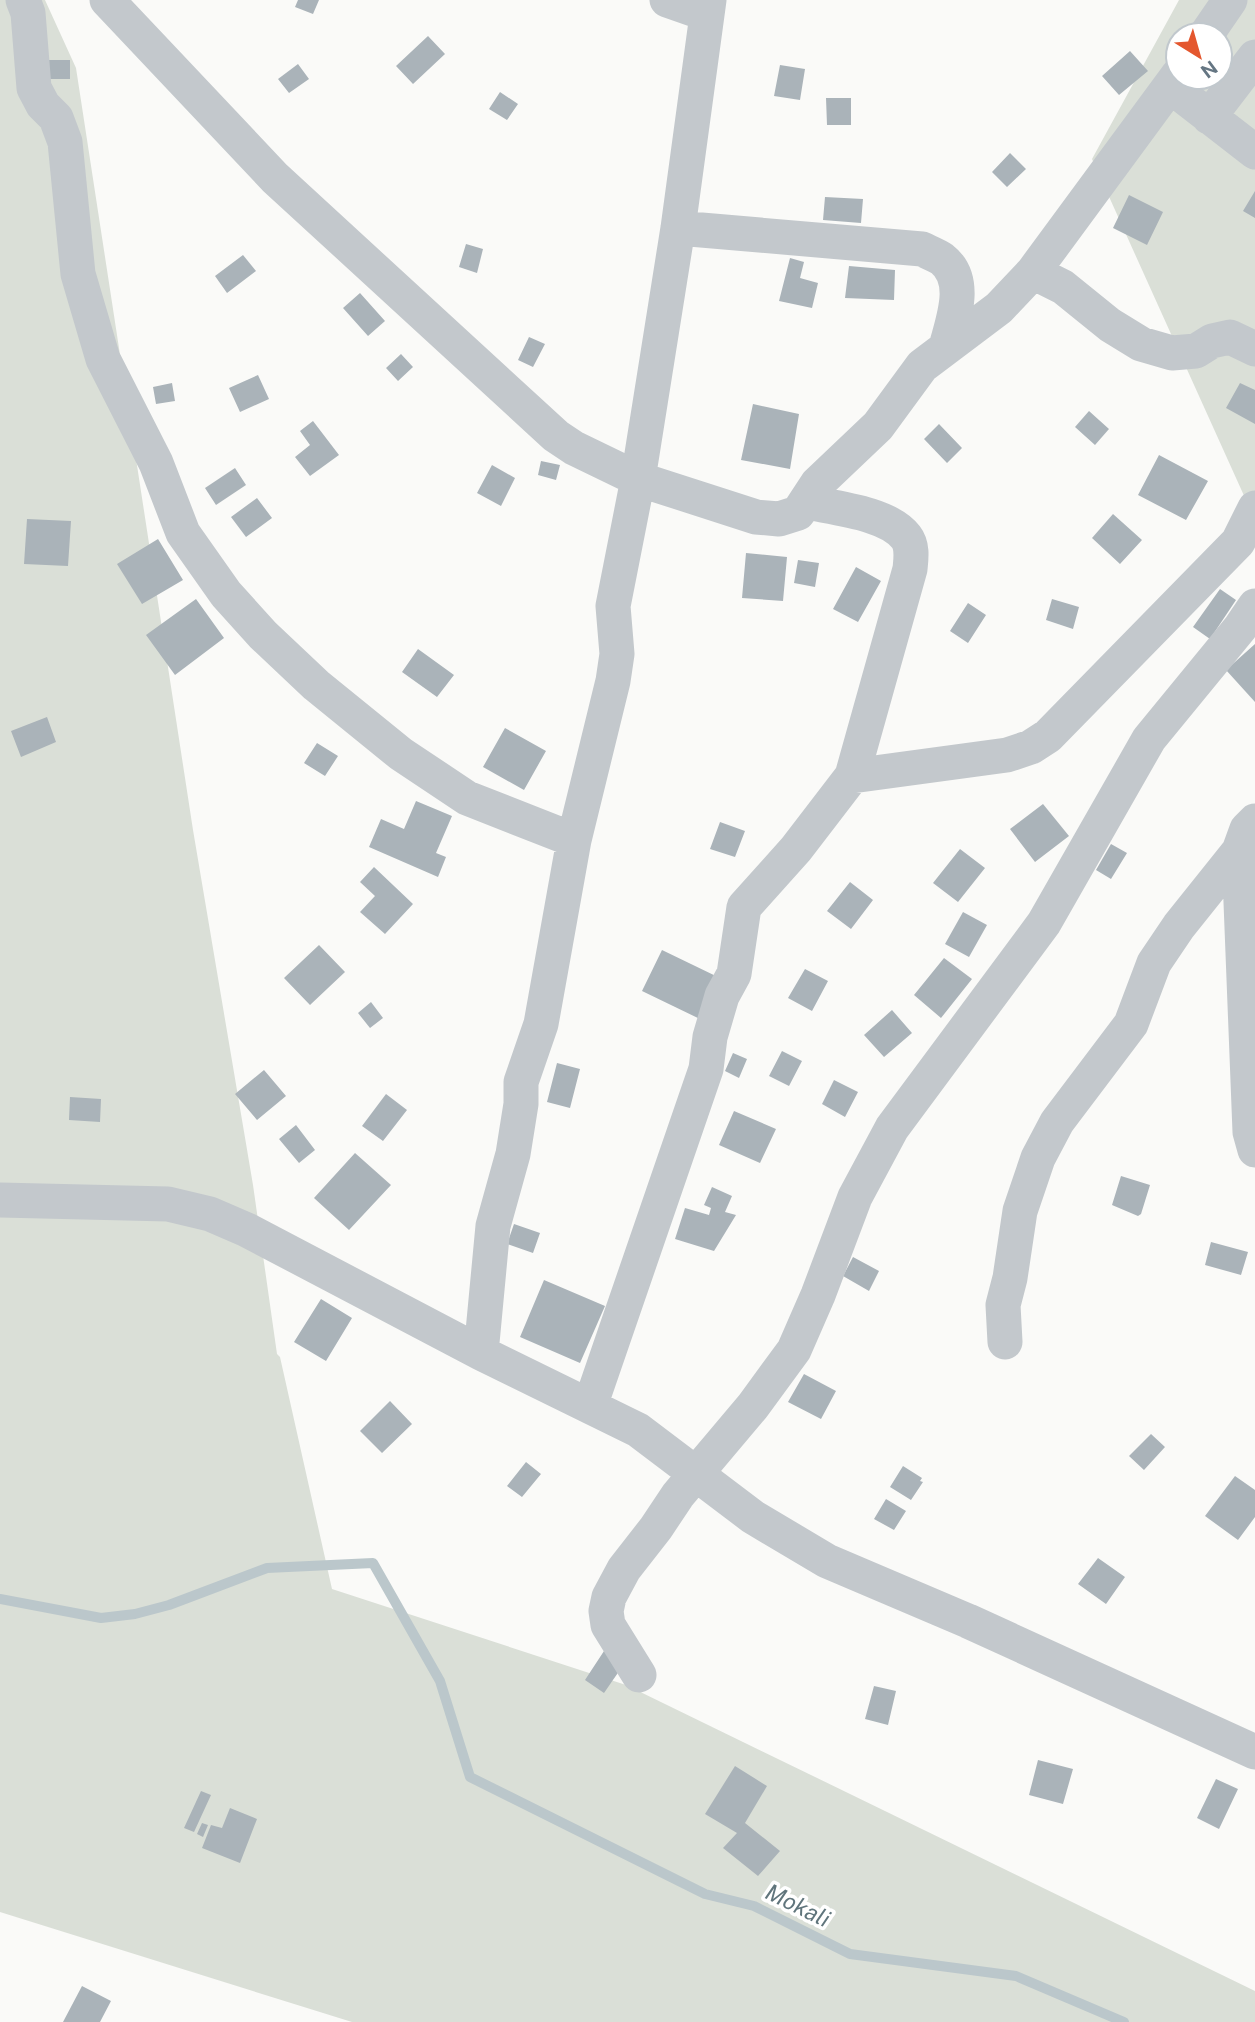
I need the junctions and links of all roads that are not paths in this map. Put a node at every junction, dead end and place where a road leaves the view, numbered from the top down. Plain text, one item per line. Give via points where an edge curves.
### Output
1 (23, 0) edge
2 (107, 0) edge
3 (667, 0) edge
4 (1230, 0) edge
5 (708, 7) edge
6 (1216, 21) edge
7 (1255, 57) edge
8 (1166, 91) edge
9 (1184, 91) edge
10 (1209, 117) junction
11 (1255, 152) edge
12 (678, 228) junction
13 (1033, 272) junction
14 (947, 347) junction
15 (1255, 349) edge
16 (638, 479) junction
17 (806, 502) junction
18 (1255, 508) edge
19 (1255, 606) edge
20 (852, 776) junction
21 (1255, 821) edge
22 (573, 839) junction
23 (1238, 851) junction
24 (1255, 1150) edge
25 (0, 1200) edge
26 (1005, 1342) dead end
27 (481, 1353) junction
28 (590, 1406) junction
29 (695, 1475) junction
30 (639, 1675) dead end
31 (1255, 1752) edge

1 - 22 street via 34,88 56,118 65,142 78,274 103,359 156,463 183,533 226,594 263,635 401,754 467,798
2 - 16 street via 285,188 556,436
3 - 5 street
4 - 6 street
5 - 12 street
7 - 10 street
8 - 13 street
9 - 10 street
10 - 11 street
12 - 14 street via 922,249 943,260 956,280 957,304
12 - 16 street
13 - 14 street via 999,308
13 - 15 street via 1141,344 1172,353 1196,351 1230,337
14 - 17 street via 922,366 878,426 817,484
16 - 17 street via 756,517 779,519 798,513
16 - 22 street via 613,606 617,654 613,681
17 - 20 street via 877,517 907,537 912,552
18 - 20 street via 1238,542 1048,736 1007,755
19 - 29 street via 1149,739 1044,923 892,1128 855,1197 794,1350
20 - 28 street via 744,907 734,974 722,996 706,1069
21 - 23 street
22 - 27 street via 541,1024 521,1082 513,1154 493,1226
23 - 24 street via 1250,1132
23 - 26 street via 1154,963 1131,1024 1057,1122 1038,1158 1020,1211 1003,1305
25 - 27 street via 168,1204 211,1214
27 - 28 street
28 - 29 street via 638,1430
29 - 30 street via 636,1552 609,1597 608,1625
29 - 31 street via 753,1517 827,1560

